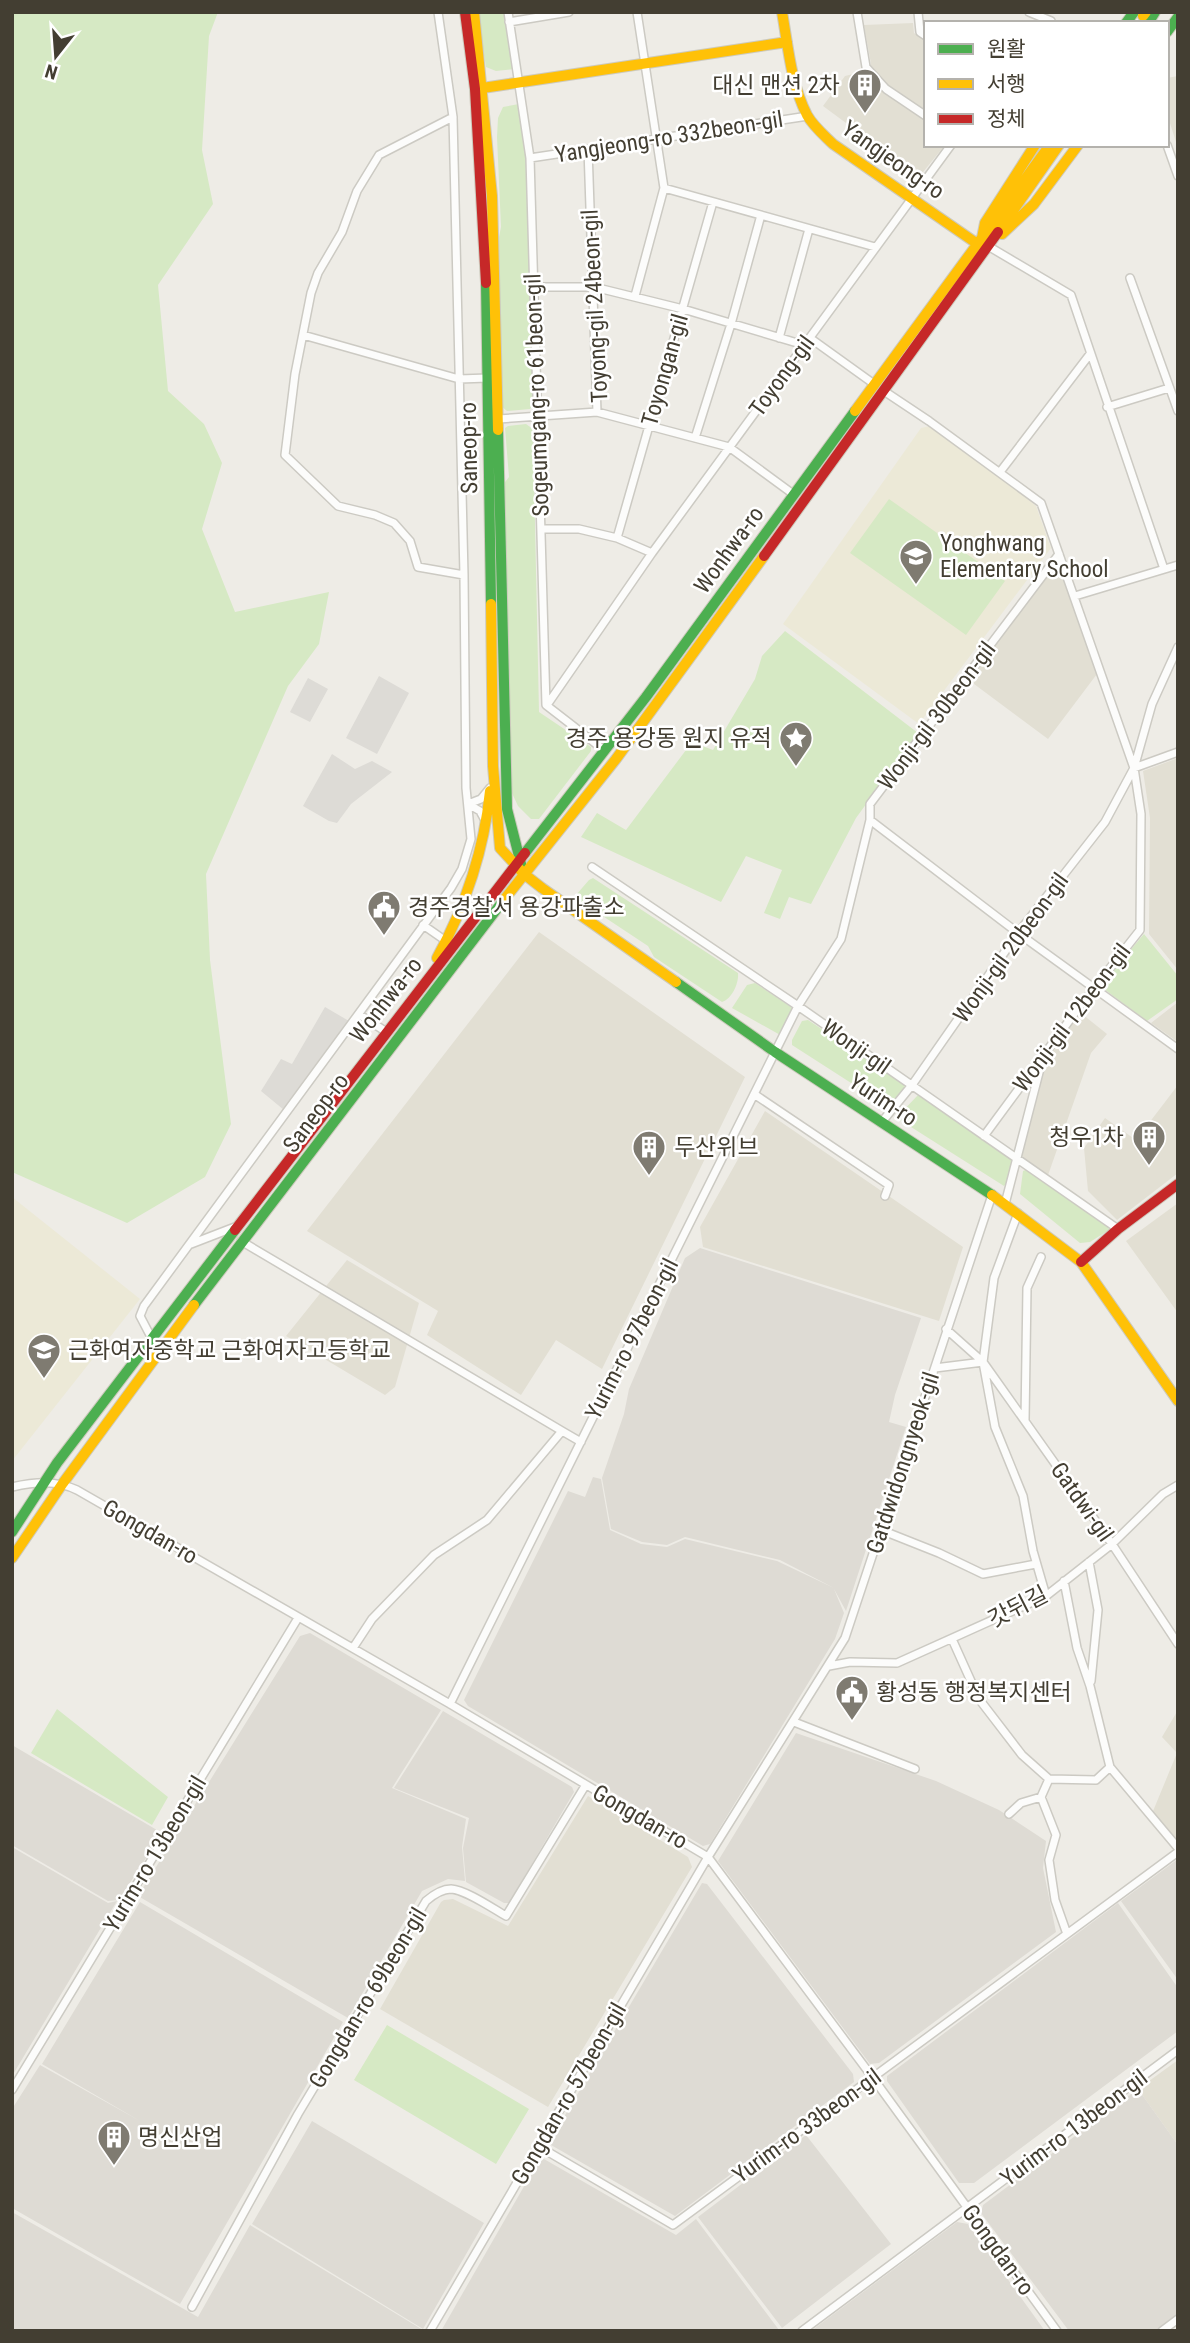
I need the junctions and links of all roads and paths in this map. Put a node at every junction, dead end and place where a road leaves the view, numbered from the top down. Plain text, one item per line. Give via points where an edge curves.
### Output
1 (438, 12) edge
2 (465, 12) edge
3 (474, 12) edge
4 (508, 12) edge
5 (569, 12) edge
6 (637, 12) edge
7 (782, 12) edge
8 (857, 12) edge
9 (918, 12) edge
10 (1029, 12) edge
11 (1050, 20) edge
12 (509, 22) junction
13 (924, 35) edge
14 (787, 42) junction
15 (645, 63) junction
16 (519, 84) junction
17 (479, 88) junction
18 (924, 115) edge
19 (808, 116) junction
20 (453, 117) junction
21 (655, 139) junction
22 (950, 147) edge
23 (1034, 147) edge
24 (1049, 147) edge
25 (1057, 147) edge
26 (1077, 147) edge
27 (1168, 147) edge
28 (588, 149) junction
29 (530, 158) junction
30 (1178, 176) edge
31 (664, 188) junction
32 (913, 199) junction
33 (713, 202) junction
34 (761, 215) junction
35 (809, 229) junction
36 (983, 244) junction
37 (875, 247) junction
38 (1130, 278) dead end
39 (534, 287) junction
40 (594, 287) junction
41 (635, 296) junction
42 (683, 309) junction
43 (731, 324) junction
44 (303, 335) junction
45 (779, 338) junction
46 (810, 338) junction
47 (804, 345) junction
48 (1090, 354) junction
49 (488, 378) junction
50 (459, 380) junction
51 (874, 384) junction
52 (1170, 388) junction
53 (884, 391) junction
54 (1107, 407) junction
55 (1178, 411) edge
56 (597, 412) junction
57 (537, 416) junction
58 (498, 419) junction
59 (648, 426) junction
60 (695, 438) junction
61 (729, 447) junction
62 (1000, 472) junction
63 (793, 494) junction
64 (541, 529) junction
65 (617, 538) junction
66 (652, 553) junction
67 (1059, 554) junction
68 (1178, 565) edge
69 (1164, 569) junction
70 (464, 575) junction
71 (1075, 596) junction
72 (1178, 647) edge
73 (547, 705) junction
74 (604, 750) junction
75 (1178, 752) edge
76 (493, 766) junction
77 (1134, 768) junction
78 (490, 788) junction
79 (468, 803) junction
80 (870, 820) junction
81 (487, 828) junction
82 (517, 862) junction
83 (592, 867) dead end
84 (524, 874) junction
85 (423, 925) junction
86 (1018, 933) junction
87 (446, 941) junction
88 (1094, 987) junction
89 (409, 1001) junction
90 (798, 1006) junction
91 (360, 1015) junction
92 (385, 1031) junction
93 (1178, 1049) edge
94 (775, 1052) junction
95 (1044, 1053) junction
96 (912, 1086) junction
97 (754, 1094) junction
98 (881, 1123) junction
99 (984, 1136) junction
100 (1017, 1158) junction
101 (1178, 1184) edge
102 (992, 1195) junction
103 (886, 1196) dead end
104 (1005, 1204) junction
105 (1018, 1213) junction
106 (236, 1227) junction
107 (1118, 1229) junction
108 (242, 1241) junction
109 (191, 1244) junction
110 (1041, 1257) dead end
111 (1081, 1262) junction
112 (946, 1329) junction
113 (151, 1337) junction
114 (983, 1362) junction
115 (935, 1368) junction
116 (1176, 1396) edge
117 (1025, 1420) junction
118 (562, 1431) junction
119 (581, 1442) junction
120 (44, 1483) junction
121 (63, 1483) junction
122 (1175, 1486) edge
123 (12, 1487) edge
124 (1178, 1496) edge
125 (12, 1517) edge
126 (881, 1530) junction
127 (13, 1531) edge
128 (1112, 1544) junction
129 (12, 1558) edge
130 (1088, 1562) junction
131 (1037, 1564) junction
132 (1065, 1581) junction
133 (1046, 1596) junction
134 (299, 1618) junction
135 (952, 1639) junction
136 (1178, 1644) edge
137 (353, 1648) junction
138 (829, 1666) junction
139 (1090, 1686) junction
140 (450, 1704) junction
141 (794, 1722) junction
142 (1110, 1768) junction
143 (915, 1769) dead end
144 (1049, 1779) junction
145 (585, 1786) junction
146 (1041, 1797) junction
147 (1009, 1814) dead end
148 (1178, 1850) edge
149 (708, 1857) junction
150 (1067, 1934) junction
151 (1178, 2050) edge
152 (873, 2077) junction
153 (12, 2090) edge
154 (538, 2146) junction
155 (967, 2208) junction
156 (192, 2307) dead end
157 (1178, 2319) edge
158 (430, 2331) edge
159 (802, 2331) edge
160 (1056, 2331) edge
161 (1162, 2331) edge

1 - 20 street
2 - 17 street, Saneop-ro
3 - 17 street, Saneop-ro
4 - 12 street, Sogeumgang-ro 61beon-gil
5 - 12 street
6 - 15 street
7 - 14 street, Yangjeong-ro
8 - 18 street via 866,67 886,89
9 - 13 street
10 - 11 street
12 - 16 street, Sogeumgang-ro 61beon-gil
14 - 15 street
14 - 19 street, Yangjeong-ro
15 - 16 street
15 - 21 street
16 - 17 street
16 - 29 street, Sogeumgang-ro 61beon-gil
17 - 49 street, Saneop-ro
17 - 58 street, Saneop-ro via 492,196
19 - 21 street, Yangjeong-ro 332beon-gil
19 - 32 street, Yangjeong-ro via 833,144
20 - 44 street via 379,155 318,273
20 - 50 street
21 - 28 street, Yangjeong-ro 332beon-gil
21 - 31 street
22 - 32 street, Toyong-gil
23 - 36 street via 985,223
24 - 36 street, Wonhwa-ro
25 - 36 street, Wonhwa-ro
26 - 36 street via 1034,204
27 - 30 street
28 - 29 street, Yangjeong-ro 332beon-gil
28 - 40 street, Toyong-gil 24beon-gil
29 - 39 street, Sogeumgang-ro 61beon-gil
31 - 33 street
31 - 41 street
32 - 36 street, Yangjeong-ro
32 - 37 street, Toyong-gil
33 - 34 street
33 - 42 street, Toyongan-gil
34 - 35 street
34 - 43 street
35 - 37 street
35 - 45 street
36 - 48 street via 1071,295
36 - 51 street, Wonhwa-ro
36 - 53 street, Wonhwa-ro
37 - 46 street, Toyong-gil
38 - 52 street
39 - 40 street
39 - 57 street, Sogeumgang-ro 61beon-gil
40 - 41 street
40 - 56 street, Toyong-gil 24beon-gil
41 - 42 street
42 - 43 street
42 - 59 street, Toyongan-gil
43 - 45 street
43 - 60 street
44 - 50 street
44 - 70 street via 285,455 338,506 394,523 410,541 418,567
45 - 47 street
46 - 47 street, Toyong-gil
46 - 51 street
47 - 61 street, Toyong-gil
48 - 54 street
48 - 62 street
49 - 50 street
49 - 76 street, Saneop-ro
50 - 70 street
51 - 63 street, Wonhwa-ro
52 - 54 street
52 - 55 street
53 - 62 street, Wonji-gil 12beon-gil
53 - 84 street, Wonhwa-ro via 616,759
54 - 69 street
56 - 57 street
56 - 59 street, Toyong-gil 24beon-gil
57 - 58 street
57 - 64 street, Sogeumgang-ro 61beon-gil
58 - 82 street, Saneop-ro via 507,809
59 - 60 street, Toyong-gil 24beon-gil
59 - 65 street, Toyongan-gil
60 - 61 street, Toyong-gil 24beon-gil
61 - 63 street, Wonhwa-ro
61 - 66 street, Toyong-gil
62 - 67 street, Wonji-gil 12beon-gil via 1041,503
63 - 74 street, Wonhwa-ro
64 - 65 street via 579,528
64 - 73 street, Sogeumgang-ro 61beon-gil
65 - 66 street
66 - 73 street, Toyong-gil
67 - 71 street, Wonji-gil 12beon-gil
67 - 80 street, Wonji-gil 30beon-gil via 870,804
68 - 69 street
69 - 71 street
70 - 79 street
71 - 77 street, Wonji-gil 12beon-gil
72 - 77 street, Wonji-gil 12beon-gil via 1152,704
73 - 74 street
74 - 82 street, Wonhwa-ro
75 - 77 street
76 - 78 street
76 - 82 street, Saneop-ro via 500,848
77 - 86 street, Wonji-gil 20beon-gil via 1105,822
77 - 88 street, Wonji-gil 12beon-gil via 1141,814 1139,930
78 - 79 street via 481,799
78 - 81 street
79 - 81 street via 480,811
79 - 85 street via 471,839 462,869
80 - 86 street
80 - 90 street, Wonji-gil 30beon-gil via 841,939
81 - 87 street via 472,887
82 - 84 street, Saneop-ro
82 - 89 street, Wonhwa-ro
83 - 90 street, Wonji-gil
84 - 94 street, Yurim-ro
84 - 108 street, Saneop-ro
85 - 87 street
85 - 91 street
86 - 88 street
86 - 96 street, Wonji-gil 20beon-gil
87 - 89 street
88 - 93 street
88 - 95 street, Wonji-gil 12beon-gil
89 - 92 street, Wonhwa-ro
90 - 94 street, Wonji-gil 30beon-gil
90 - 96 street, Wonji-gil
91 - 92 street
91 - 109 street
92 - 106 street, Wonhwa-ro
94 - 97 street, Yurim-ro 97beon-gil
94 - 98 street, Yurim-ro
95 - 99 street, Wonji-gil 12beon-gil
95 - 100 street
96 - 98 street, Wonji-gil 20beon-gil
96 - 99 street, Wonji-gil
97 - 103 street via 889,1185
97 - 119 street, Yurim-ro 97beon-gil
98 - 102 street, Yurim-ro
99 - 100 street, Wonji-gil
100 - 104 street
100 - 107 street, Wonji-gil
101 - 107 street
102 - 104 street, Yurim-ro
102 - 112 street, Gatdwidongnyeok-gil
104 - 105 street, Yurim-ro
105 - 111 street, Yurim-ro
105 - 114 street via 994,1278
106 - 109 street
106 - 113 street, Wonhwa-ro
107 - 111 street
108 - 118 street
108 - 121 street, Saneop-ro
109 - 113 street via 139,1316
110 - 117 street via 1027,1288
111 - 116 street, Yurim-ro
112 - 114 street, Gatdwi-gil
112 - 115 street, Gatdwidongnyeok-gil
113 - 120 street, Wonhwa-ro
114 - 115 street
114 - 117 street, Gatdwi-gil
114 - 131 street via 995,1427 1024,1496
115 - 126 street, Gatdwidongnyeok-gil
117 - 128 street, Gatdwi-gil
118 - 119 street, Yurim-ro 97beon-gil
118 - 137 street, Yurim-ro 97beon-gil via 487,1520 434,1555 372,1619
119 - 140 street
120 - 121 street
120 - 123 street
120 - 127 street, Wonhwa-ro
121 - 129 street, Saneop-ro
121 - 134 street, Gongdan-ro
122 - 124 street
122 - 128 street, 갓뒤길
125 - 127 street
126 - 131 street via 983,1574
126 - 138 street, Gatdwidongnyeok-gil via 845,1637
128 - 130 street, 갓뒤길
128 - 136 street, Gatdwi-gil
130 - 132 street, 갓뒤길
130 - 139 street, Gatdwi-gil via 1098,1610
131 - 133 street
132 - 133 street, 갓뒤길
132 - 139 street via 1077,1648
133 - 135 street, 갓뒤길
134 - 137 street, Gongdan-ro
134 - 153 street, Yurim-ro 13beon-gil
135 - 138 street, 갓뒤길 via 897,1663
135 - 144 street via 979,1699 1022,1755
137 - 140 street, Gongdan-ro
138 - 141 street, Gatdwidongnyeok-gil
139 - 142 street
140 - 145 street, Gongdan-ro
141 - 143 street
141 - 149 street, Gatdwidongnyeok-gil
142 - 144 street via 1096,1780
142 - 148 street
144 - 146 street
145 - 149 street, Gongdan-ro
145 - 156 street, Gongdan-ro 69beon-gil via 506,1916 450,1889 426,1901 298,2114
146 - 147 street via 1021,1803
146 - 150 street via 1056,1835 1049,1860 1055,1900
148 - 150 street, Yurim-ro 33beon-gil
149 - 152 street, Gongdan-ro
149 - 154 street, Gongdan-ro 57beon-gil
150 - 152 street, Yurim-ro 33beon-gil
151 - 155 street, Yurim-ro 13beon-gil
152 - 154 street, Yurim-ro 33beon-gil via 673,2225
152 - 155 street, Gongdan-ro
154 - 158 street, Gongdan-ro 57beon-gil
155 - 159 street, Yurim-ro 13beon-gil
155 - 160 street, Gongdan-ro
157 - 161 street

